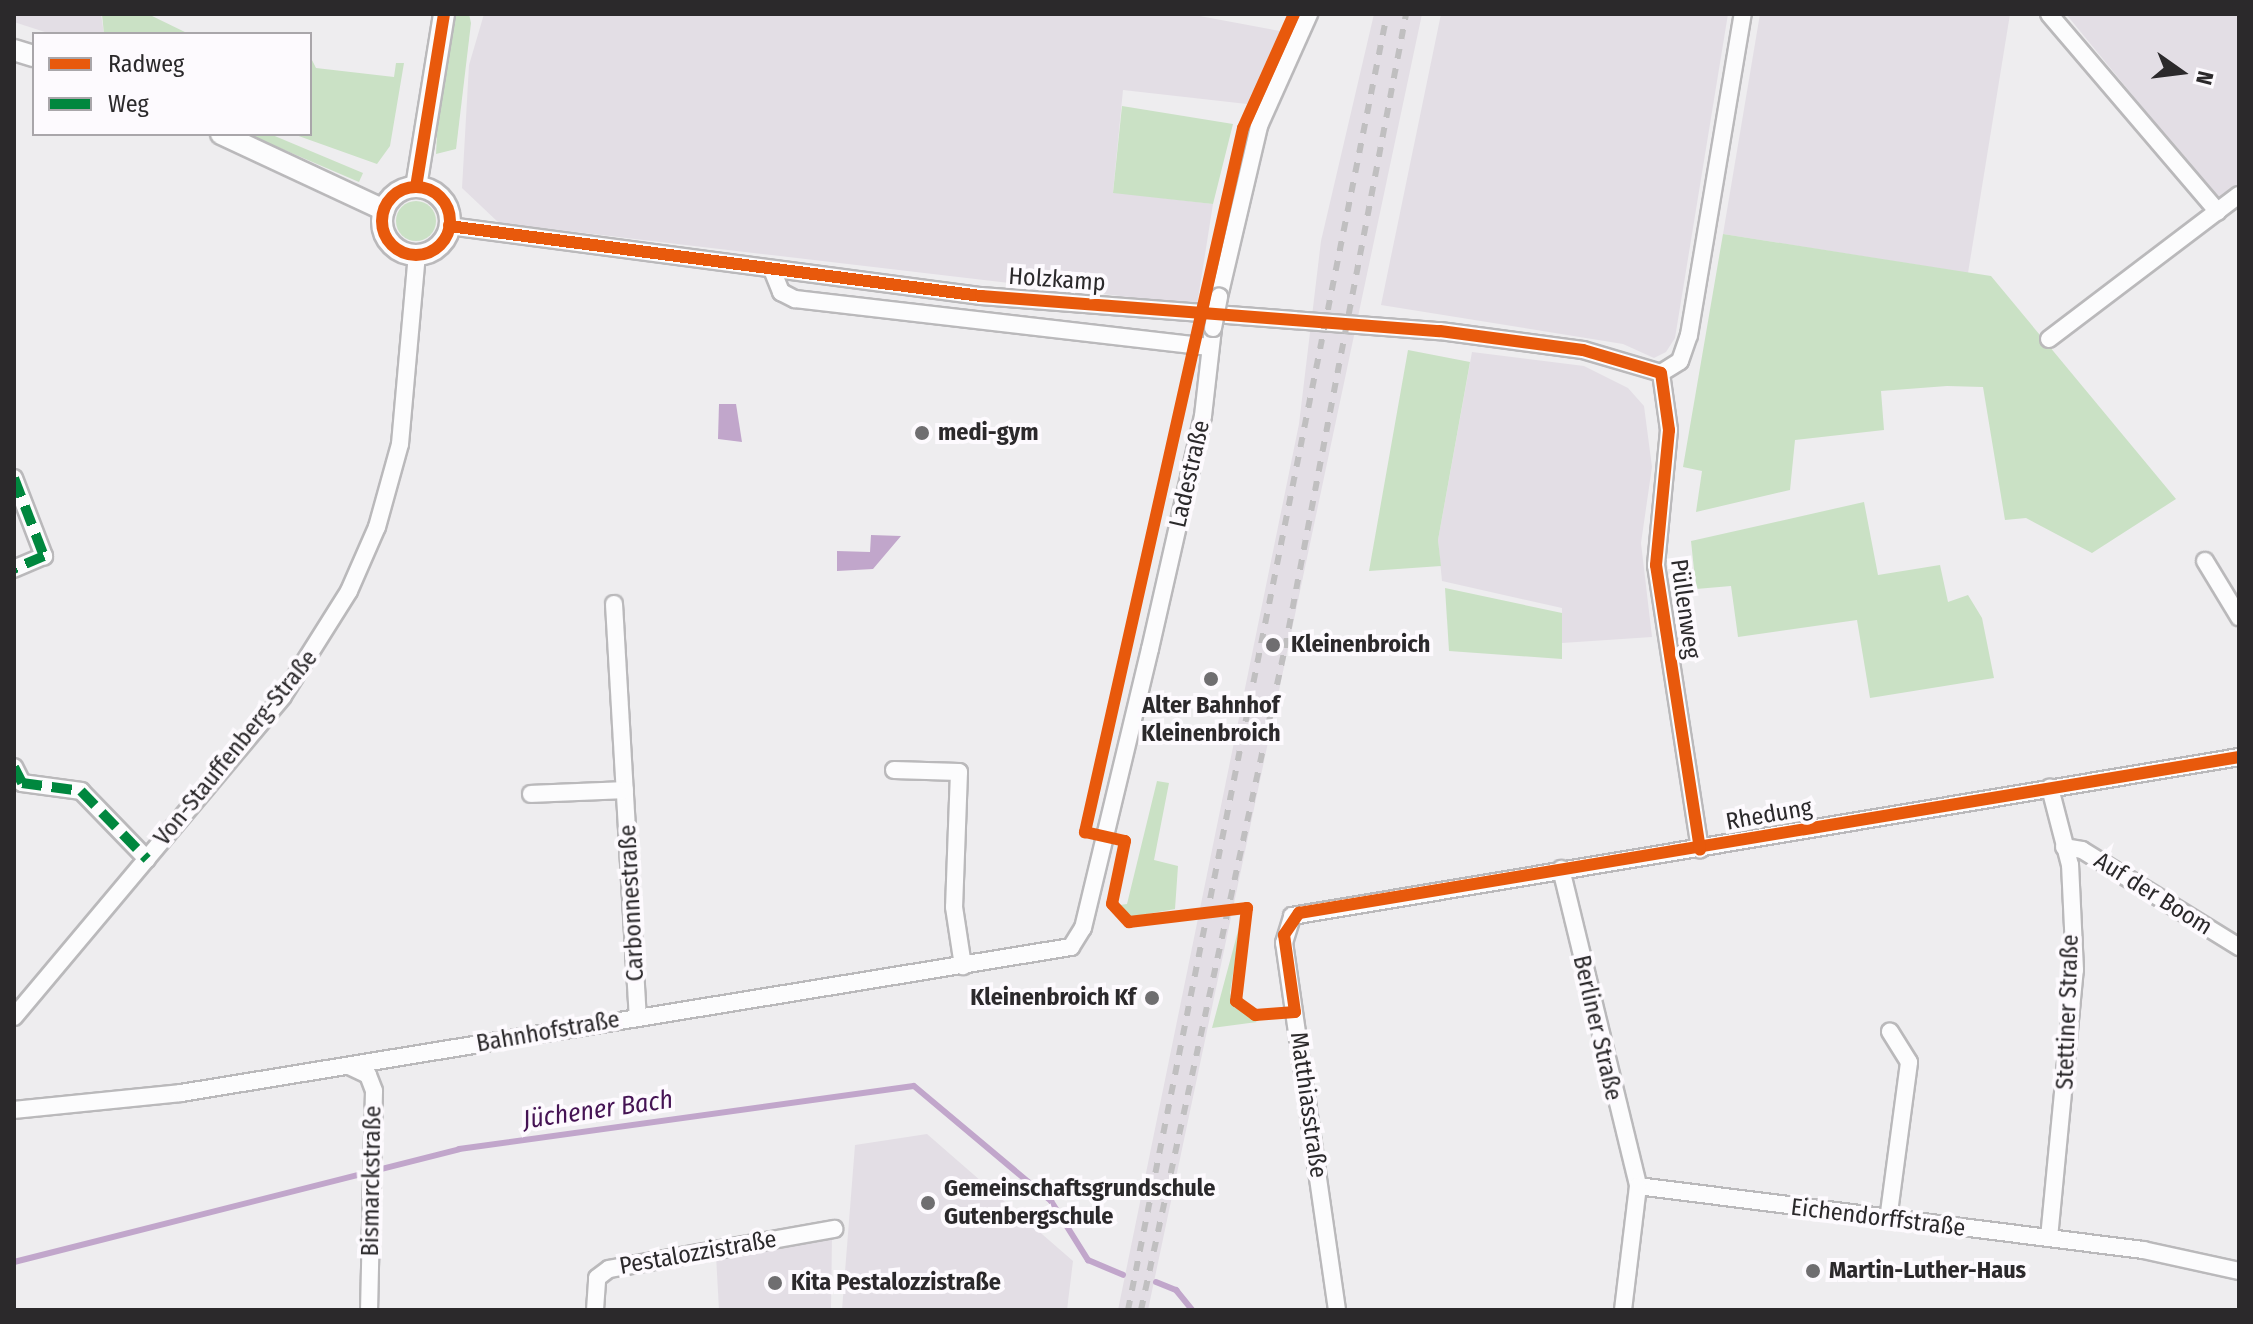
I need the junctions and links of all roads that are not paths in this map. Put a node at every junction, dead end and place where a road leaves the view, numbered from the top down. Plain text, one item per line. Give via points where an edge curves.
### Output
1 (444, 14) edge
2 (1309, 14) edge
3 (1743, 14) edge
4 (2049, 14) edge
5 (225, 136) edge
6 (416, 187) junction
7 (2239, 195) edge
8 (384, 210) junction
9 (2218, 212) junction
10 (449, 226) junction
11 (417, 255) junction
12 (773, 272) junction
13 (2049, 339) dead end
14 (1209, 347) junction
15 (1661, 373) junction
16 (14, 478) edge
17 (2205, 561) dead end
18 (14, 569) edge
19 (614, 604) dead end
20 (2239, 617) edge
21 (2239, 757) edge
22 (14, 767) edge
23 (894, 770) dead end
24 (2050, 788) junction
25 (625, 790) junction
26 (531, 794) dead end
27 (2064, 847) junction
28 (1700, 850) junction
29 (147, 859) junction
30 (1561, 869) junction
31 (1306, 912) joint
32 (1078, 938) joint
33 (2239, 947) edge
34 (963, 966) junction
35 (14, 1017) edge
36 (638, 1017) junction
37 (1890, 1032) dead end
38 (349, 1066) junction
39 (14, 1110) edge
40 (1638, 1186) junction
41 (1888, 1220) junction
42 (834, 1229) dead end
43 (2049, 1238) junction
44 (2239, 1271) edge
45 (369, 1310) edge
46 (595, 1310) edge
47 (1337, 1310) edge
48 (1623, 1310) edge

1 - 6 street
2 - 14 street, Ladestraße, bridge via 1259,126
3 - 15 street via 1689,335 1680,361
4 - 9 street
5 - 8 street
6 - 8 street via 397,193
6 - 10 street via 442,199
7 - 9 street
8 - 11 street via 388,240
9 - 13 street
10 - 11 street via 434,249
10 - 12 street, Holzkamp
11 - 29 street, Von-Stauffenberg-Straße via 402,432 364,559 305,666
12 - 14 street, Holzkamp via 781,292 795,299
12 - 15 street, Holzkamp via 1440,331 1583,350
14 - 32 street, Ladestraße via 1201,428
15 - 28 street, Püllenweg via 1669,430 1656,565
16 - 18 street via 44,556
17 - 20 street
19 - 25 street, Carbonnestraße
21 - 24 street, Rhedung
22 - 29 street via 22,783 81,791
23 - 34 street via 959,772 954,907
24 - 27 street, Stettiner Straße
24 - 28 street, Rhedung
25 - 26 street, Carbonnestraße
25 - 36 street, Carbonnestraße
27 - 33 street, Auf der Boom via 2082,850
27 - 43 street, Stettiner Straße via 2074,994
28 - 30 street, Rhedung
29 - 35 street, Von-Stauffenberg-Straße
30 - 31 street, Rhedung
30 - 40 street, Berliner Straße
31 - 47 street, Matthiasstraße via 1288,922 1284,943
32 - 34 street, Bahnhofstraße via 1067,948
34 - 36 street, Bahnhofstraße
36 - 38 street, Bahnhofstraße
37 - 41 street via 1909,1062
38 - 39 street, Bahnhofstraße
38 - 45 street, Bismarckstraße via 373,1086
40 - 41 street, Eichendorffstraße
40 - 48 street
41 - 43 street, Eichendorffstraße
42 - 46 street, Pestalozzistraße via 609,1269 597,1278
43 - 44 street, Eichendorffstraße via 2193,1257

